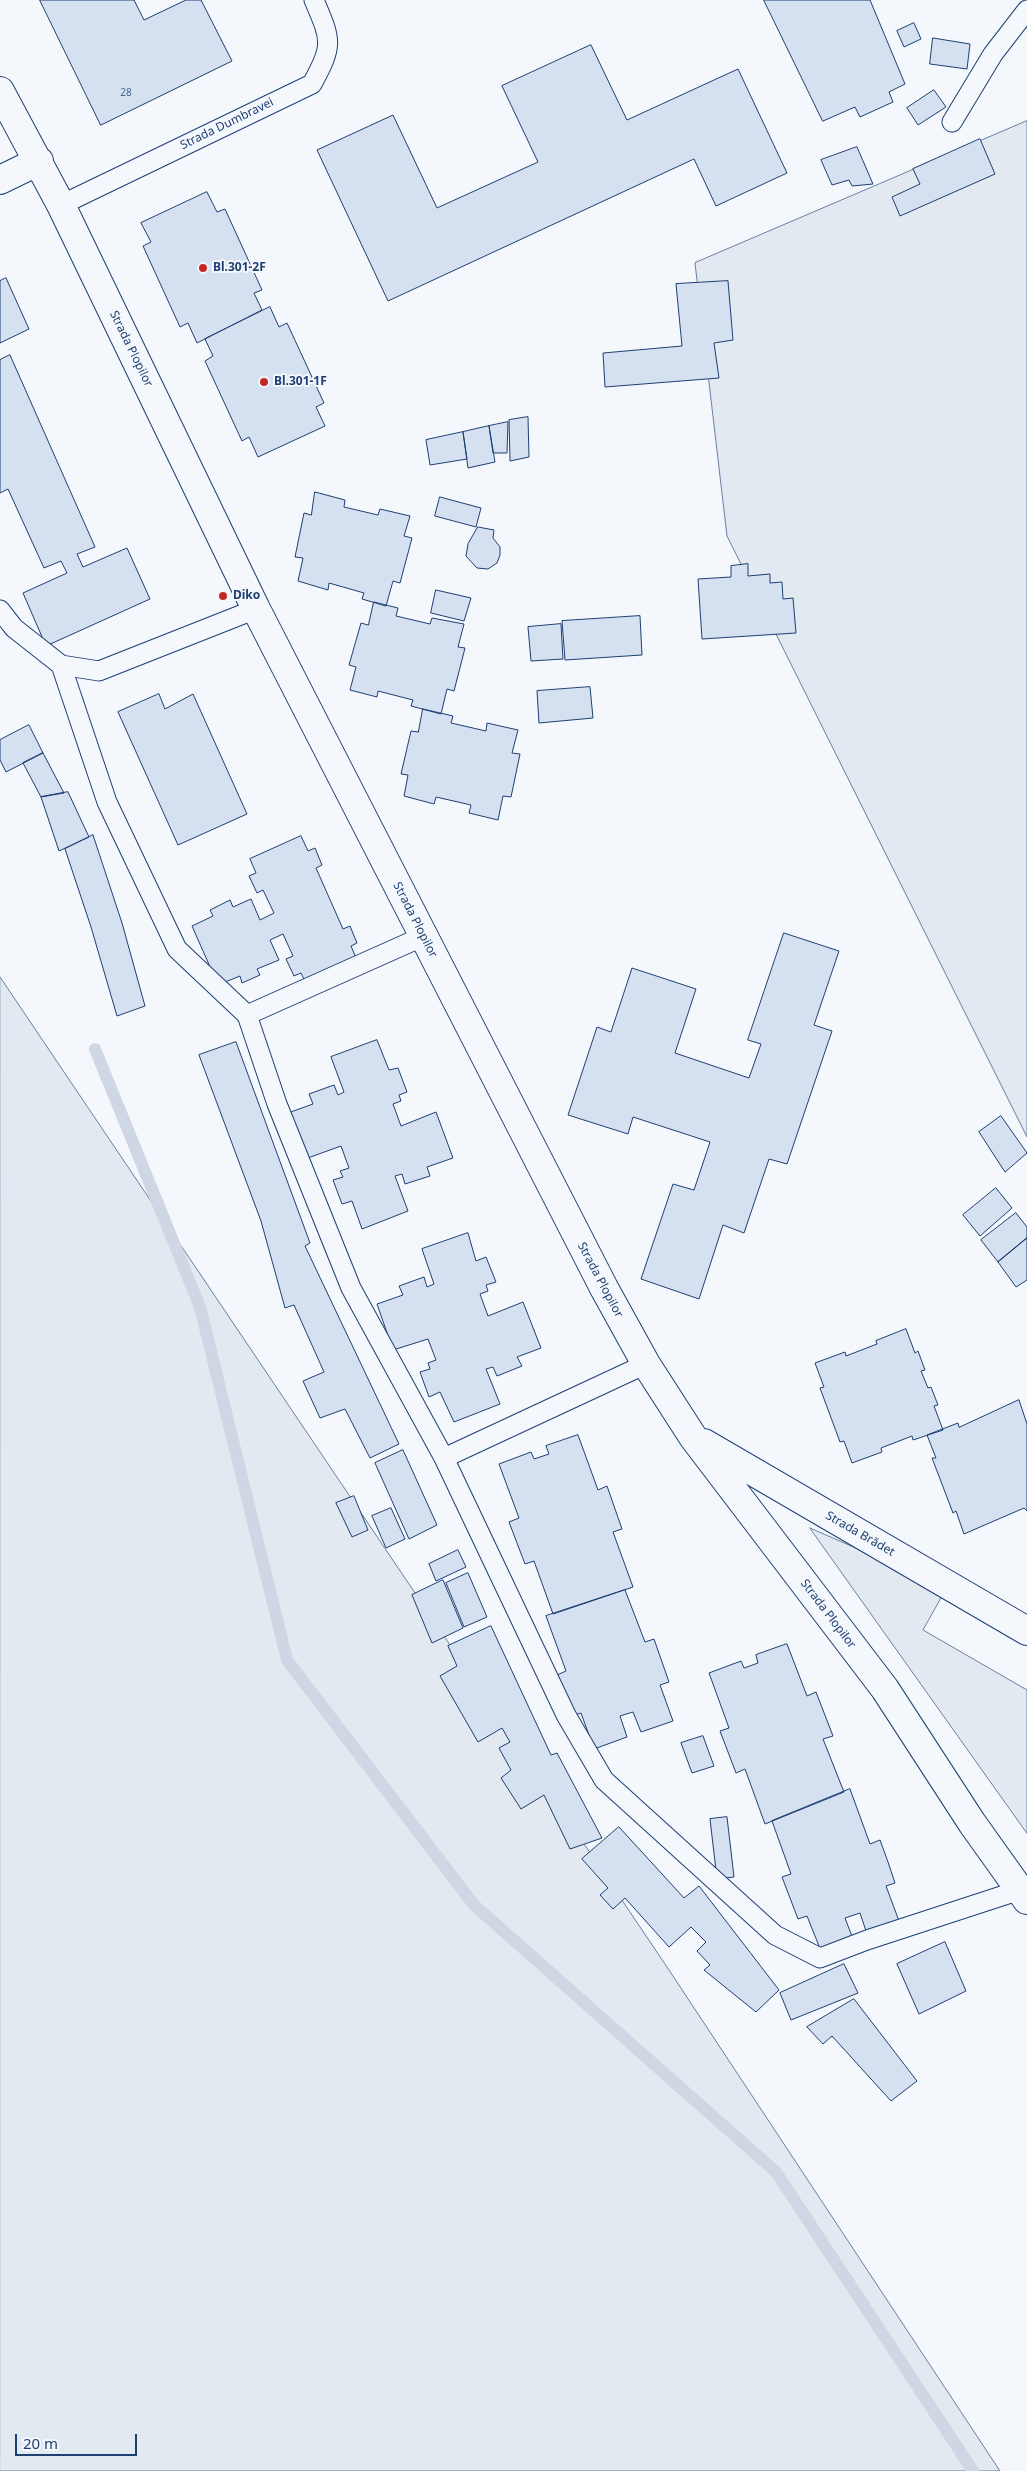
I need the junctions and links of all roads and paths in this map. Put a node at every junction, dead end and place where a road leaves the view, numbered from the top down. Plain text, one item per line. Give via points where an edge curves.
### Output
1 (314, 0) edge
2 (1027, 10) edge
3 (0, 91) edge
4 (952, 122) dead end
5 (39, 161) junction
6 (0, 180) edge
7 (61, 205) junction
8 (256, 609) junction
9 (0, 610) edge
10 (61, 665) junction
11 (424, 936) junction
12 (247, 1015) junction
13 (646, 1364) junction
14 (693, 1437) junction
15 (444, 1458) junction
16 (1027, 1631) edge
17 (1024, 1895) edge

1 - 7 lane, Strada Dumbravei via 328,35 325,60 312,84
2 - 4 lane via 993,54
3 - 5 street, Strada Plopilor
5 - 6 street
5 - 7 street, Strada Plopilor
7 - 8 street, Strada Plopilor
8 - 10 lane via 99,671
8 - 11 street, Strada Plopilor
9 - 10 lane via 14,628
10 - 12 lane via 107,802 176,949
11 - 12 lane
11 - 13 street, Strada Plopilor
12 - 15 lane via 277,1104 351,1288
13 - 14 street, Strada Plopilor
13 - 15 lane
14 - 16 street, Strada Brădet
14 - 17 street, Strada Plopilor via 885,1689 972,1823
15 - 17 lane via 566,1716 604,1780 775,1935 820,1958 867,1940

